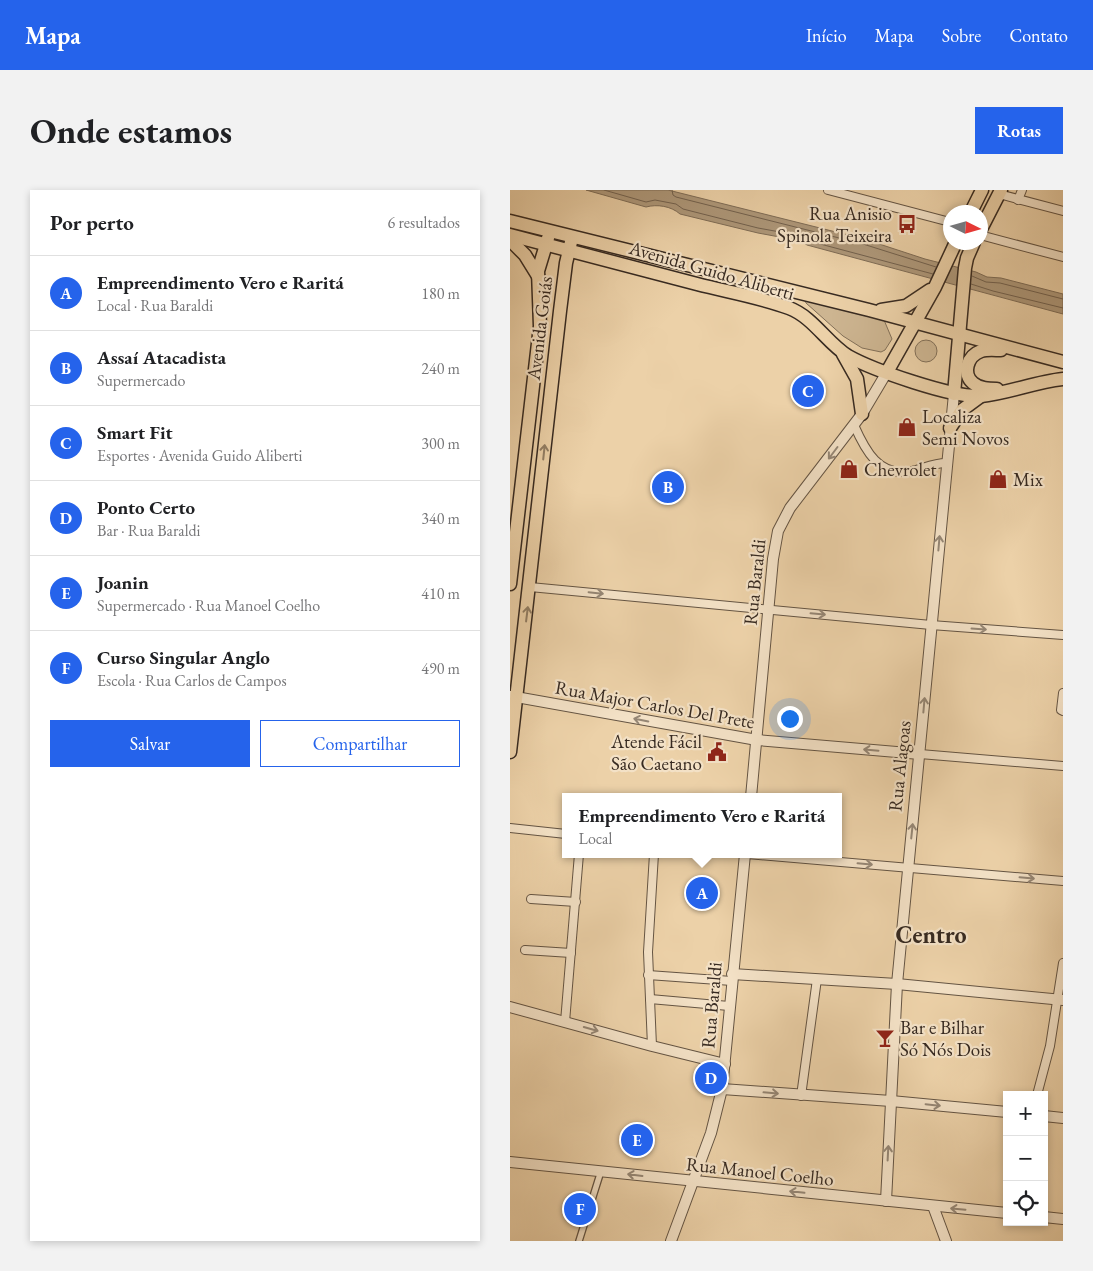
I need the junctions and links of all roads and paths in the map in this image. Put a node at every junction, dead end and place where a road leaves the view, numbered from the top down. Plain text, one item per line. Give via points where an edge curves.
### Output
1 (828, 190) edge
2 (982, 190) edge
3 (1022, 190) edge
4 (1000, 192) edge
5 (1018, 200) junction
6 (974, 205) edge
7 (1063, 211) edge
8 (988, 215) edge
9 (943, 220) edge
10 (510, 221) edge
11 (552, 231) junction
12 (510, 235) edge
13 (572, 237) junction
14 (988, 237) edge
15 (510, 240) edge
16 (546, 244) junction
17 (569, 250) junction
18 (952, 250) edge
19 (970, 250) edge
20 (1063, 257) edge
21 (538, 276) junction
22 (935, 286) junction
23 (868, 310) junction
24 (915, 323) junction
25 (959, 334) junction
26 (1016, 350) junction
27 (841, 352) junction
28 (1063, 362) edge
29 (956, 370) junction
30 (887, 372) junction
31 (1063, 379) edge
32 (922, 384) junction
33 (1008, 390) junction
34 (954, 394) junction
35 (982, 396) junction
36 (862, 414) junction
37 (854, 425) junction
38 (950, 428) junction
39 (946, 463) junction
40 (510, 584) edge
41 (530, 586) junction
42 (769, 610) junction
43 (931, 625) junction
44 (1063, 635) edge
45 (1063, 693) edge
46 (512, 696) edge
47 (1063, 711) edge
48 (757, 740) junction
49 (510, 752) edge
50 (920, 754) junction
51 (1063, 766) edge
52 (751, 793) edge
53 (510, 828) edge
54 (562, 834) edge
55 (579, 858) edge
56 (654, 858) edge
57 (746, 858) edge
58 (792, 858) edge
59 (908, 868) junction
60 (1063, 881) edge
61 (531, 899) dead end
62 (576, 902) junction
63 (525, 950) dead end
64 (571, 953) junction
65 (1063, 963) edge
66 (648, 975) junction
67 (732, 977) junction
68 (817, 979) junction
69 (897, 984) junction
70 (650, 1000) junction
71 (1061, 1000) edge
72 (510, 1006) edge
73 (729, 1006) junction
74 (565, 1022) junction
75 (652, 1046) junction
76 (725, 1064) junction
77 (722, 1089) junction
78 (1038, 1091) edge
79 (801, 1096) junction
80 (891, 1101) junction
81 (1003, 1112) edge
82 (1048, 1116) edge
83 (1063, 1118) edge
84 (510, 1162) edge
85 (601, 1171) junction
86 (694, 1182) junction
87 (886, 1201) junction
88 (933, 1206) junction
89 (1003, 1214) edge
90 (1048, 1217) edge
91 (1063, 1219) edge
92 (673, 1240) edge
93 (579, 1241) edge
94 (946, 1241) edge

1 - 9 street
2 - 6 main road
3 - 5 street
4 - 5 street
4 - 8 main road
5 - 7 street
10 - 11 main road, Avenida Guido Aliberti
11 - 13 main road, Avenida Guido Aliberti
11 - 16 main road, Avenida Goiás
12 - 16 main road, Avenida Guido Aliberti
13 - 17 main road, Avenida Goiás
13 - 23 main road, Avenida Guido Aliberti
14 - 20 street
15 - 21 main road via 525,255
16 - 17 main road, Avenida Guido Aliberti
16 - 21 main road, Avenida Goiás
17 - 27 main road, Avenida Guido Aliberti via 792,309
41 -> 17 main road, Avenida Goiás
18 - 22 main road, Rua Baraldi
19 - 25 main road, Rua Alagoas via 965,268
21 - 40 main road, Avenida Goiás via 540,326
22 - 23 main road via 906,306
22 - 24 main road, Rua Baraldi
23 - 24 main road, Avenida Guido Aliberti
24 - 25 main road, Avenida Guido Aliberti
24 - 30 main road, Rua Baraldi
25 - 26 main road, Avenida Guido Aliberti
25 - 29 main road, Rua Alagoas
26 - 28 main road, Avenida Guido Aliberti
26 - 33 main road via 980,352 971,358 967,368 968,377 976,385
27 - 30 main road, Avenida Guido Aliberti
27 - 36 main road via 857,380
29 - 32 main road via 941,382
29 - 34 main road, Rua Alagoas
30 - 32 main road, Avenida Guido Aliberti
30 - 36 street, Rua Baraldi
31 - 33 main road, Avenida Guido Aliberti
32 - 34 main road, Avenida Guido Aliberti
33 - 35 main road, Avenida Guido Aliberti
34 - 35 main road, Avenida Guido Aliberti
34 - 38 street, Rua Alagoas
35 - 38 main road via 964,408
36 - 37 street, Rua Baraldi
37 - 39 street via 871,457 887,469 908,472
37 -> 42 street, Rua Baraldi via 790,508 780,526 775,543
38 - 39 street, Rua Alagoas
43 -> 39 street, Rua Alagoas
41 -> 42 street
46 -> 41 main road, Avenida Goiás
42 -> 43 street
42 - 48 street, Rua Baraldi
43 -> 44 street
50 -> 43 street, Rua Alagoas
45 - 47 street
48 -> 46 street, Rua Major Carlos Del Prete
46 - 49 main road, Avenida Goiás
50 -> 48 street, Rua Major Carlos Del Prete
48 - 52 street, Rua Baraldi
50 - 51 street, Rua Major Carlos Del Prete
59 -> 50 street, Rua Alagoas
53 - 54 street
55 - 62 street
56 - 66 street
57 - 67 street, Rua Baraldi
58 -> 59 street
59 -> 60 street
59 - 69 street, Rua Alagoas
61 - 62 street
62 - 64 street
63 - 64 street
64 - 74 street
65 - 71 street
66 - 67 street
66 - 70 street
67 - 68 street
67 - 73 street, Rua Baraldi
68 - 69 street
68 - 79 street
69 - 71 street
69 - 80 street, Rua Alagoas
70 - 73 street
70 - 75 street
71 - 78 street
72 - 74 street
73 - 76 street, Rua Baraldi
74 -> 75 street
75 - 76 street
76 - 77 street, Rua Baraldi
77 -> 79 street
77 - 86 street, Rua Baraldi
79 - 80 street
80 -> 81 street
87 -> 80 street, Rua Alagoas
82 - 83 street
84 - 85 street, Rua Manoel Coelho
86 -> 85 street, Rua Manoel Coelho
85 - 93 street
87 -> 86 street, Rua Manoel Coelho
86 - 92 street, Rua Baraldi
87 - 88 street, Rua Manoel Coelho
89 -> 88 street, Rua Manoel Coelho
88 - 94 street
90 - 91 street

